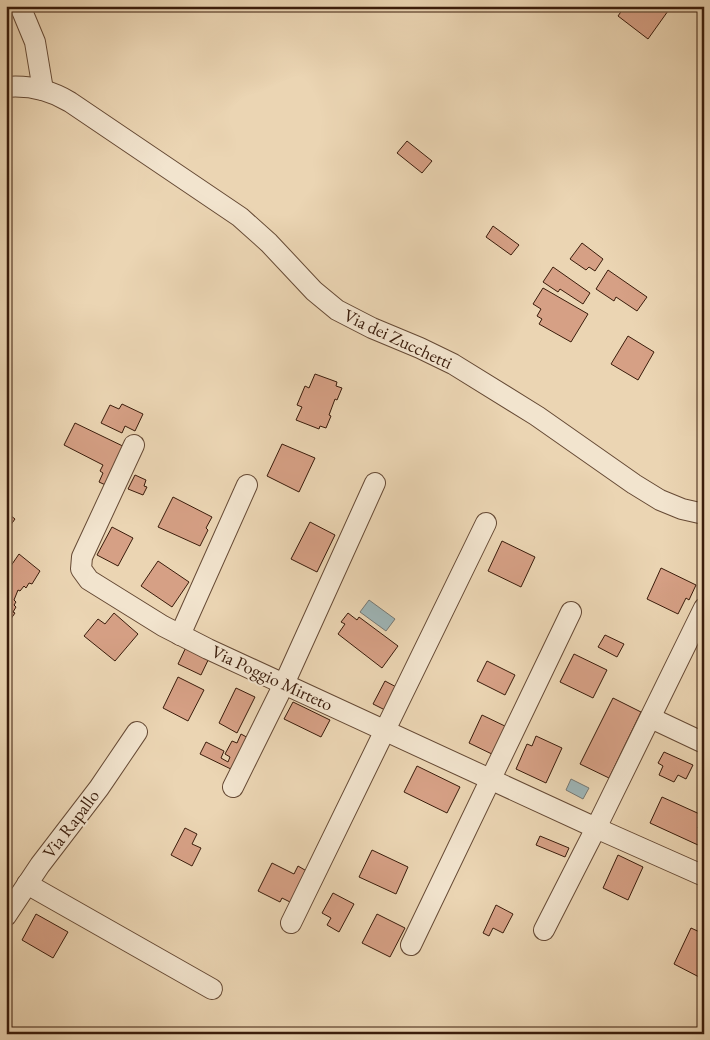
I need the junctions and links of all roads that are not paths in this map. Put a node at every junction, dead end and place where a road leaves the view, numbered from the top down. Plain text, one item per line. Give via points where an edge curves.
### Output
1 (20, 6) edge
2 (6, 86) edge
3 (43, 90) junction
4 (134, 446) dead end
5 (375, 483) dead end
6 (247, 486) dead end
7 (704, 514) edge
8 (486, 523) dead end
9 (704, 608) edge
10 (571, 612) dead end
11 (180, 635) junction
12 (284, 684) junction
13 (651, 718) junction
14 (385, 730) junction
15 (137, 732) dead end
16 (704, 743) edge
17 (490, 778) junction
18 (233, 787) dead end
19 (596, 828) junction
20 (704, 876) edge
21 (27, 884) junction
22 (6, 916) edge
23 (291, 923) dead end
24 (544, 930) dead end
25 (410, 945) dead end
26 (212, 989) dead end

1 - 3 street via 35,42
2 - 3 street, Via dei Zucchetti
3 - 7 street, Via dei Zucchetti via 70,102 240,217 269,242 314,292 337,310 461,369 548,422 651,495 682,509
4 - 11 street, Via Poggio Mirteto via 84,552 81,569 93,583
5 - 12 street
6 - 11 street
8 - 14 street
9 - 13 street
10 - 17 street
11 - 12 street, Via Poggio Mirteto
12 - 14 street, Via Poggio Mirteto
12 - 18 street
13 - 16 street
13 - 19 street
14 - 17 street, Via Poggio Mirteto
14 - 23 street
15 - 21 street, Via Rapallo
17 - 19 street, Via Poggio Mirteto
17 - 25 street
19 - 20 street, Via Poggio Mirteto
19 - 24 street
21 - 22 street, Via Rapallo
21 - 26 street

